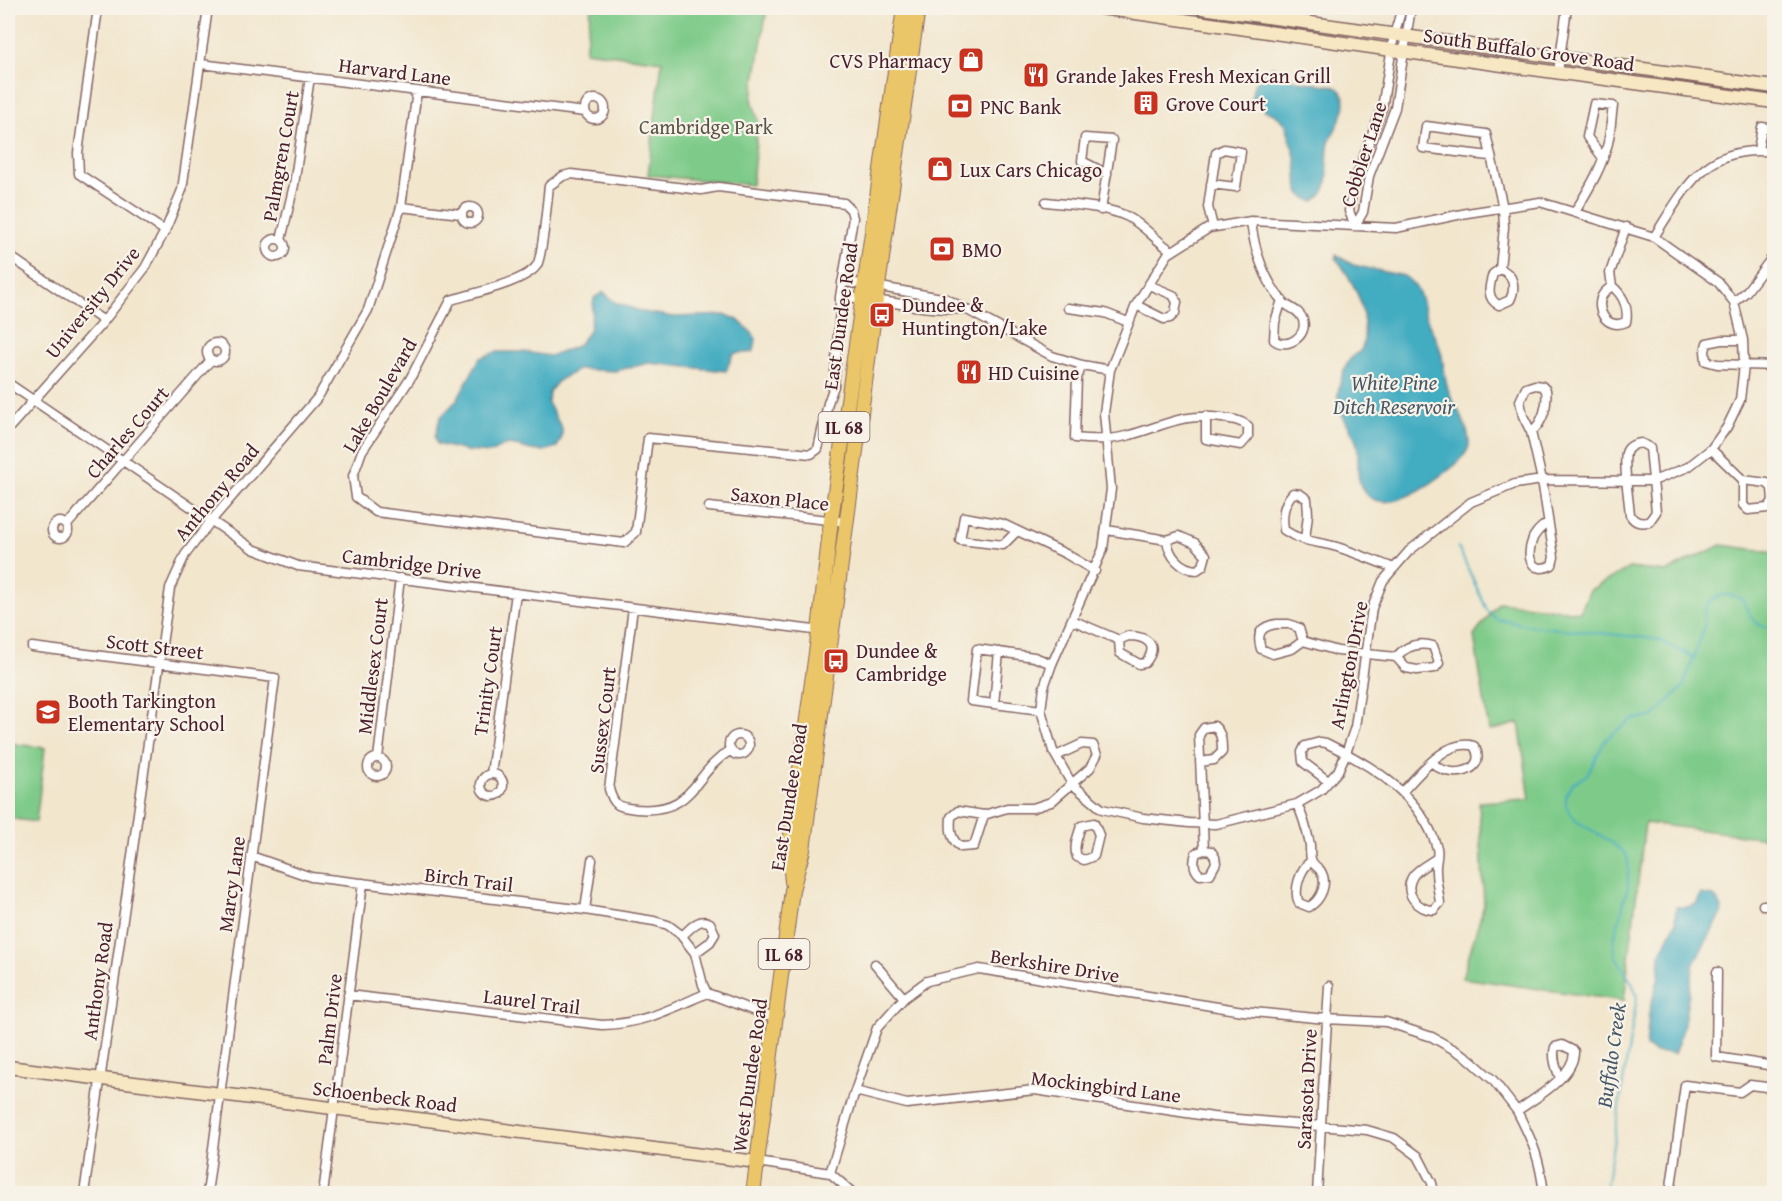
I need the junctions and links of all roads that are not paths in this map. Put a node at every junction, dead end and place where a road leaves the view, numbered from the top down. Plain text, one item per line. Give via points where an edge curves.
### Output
1 (98, 8) edge
2 (208, 8) edge
3 (904, 8) edge
4 (918, 8) edge
5 (1101, 8) edge
6 (1202, 8) edge
7 (1401, 8) edge
8 (1408, 8) edge
9 (1566, 8) edge
10 (1399, 44) junction
11 (1560, 57) junction
12 (201, 64) junction
13 (1558, 72) junction
14 (310, 77) junction
15 (1774, 87) edge
16 (417, 91) junction
17 (1774, 102) edge
18 (585, 112) dead end
19 (1774, 129) edge
20 (1758, 150) junction
21 (1774, 152) edge
22 (1490, 156) junction
23 (1603, 158) junction
24 (1107, 174) junction
25 (1211, 184) junction
26 (1046, 202) dead end
27 (401, 207) junction
28 (1503, 208) junction
29 (1101, 210) junction
30 (1575, 212) junction
31 (461, 214) dead end
32 (1251, 221) junction
33 (1355, 226) junction
34 (1626, 227) junction
35 (1213, 228) junction
36 (165, 231) junction
37 (1654, 237) junction
38 (281, 240) dead end
39 (1172, 251) junction
40 (8, 255) edge
41 (1774, 258) edge
42 (1500, 269) dead end
43 (842, 282) junction
44 (1149, 285) junction
45 (878, 286) junction
46 (1612, 286) junction
47 (868, 294) junction
48 (840, 297) junction
49 (1282, 300) junction
50 (1734, 302) junction
51 (1136, 305) junction
52 (1068, 308) dead end
53 (964, 309) junction
54 (104, 321) junction
55 (1128, 322) junction
56 (1743, 340) junction
57 (212, 360) dead end
58 (1744, 364) junction
59 (1082, 365) junction
60 (1774, 366) edge
61 (1110, 370) junction
62 (1774, 373) edge
63 (8, 383) edge
64 (1774, 388) edge
65 (33, 400) junction
66 (1206, 416) junction
67 (8, 429) edge
68 (1531, 432) junction
69 (1106, 439) junction
70 (1711, 449) junction
71 (124, 462) junction
72 (1542, 480) junction
73 (1743, 480) junction
74 (1628, 481) junction
75 (1653, 481) junction
76 (709, 507) dead end
77 (831, 520) junction
78 (211, 521) junction
79 (847, 522) junction
80 (1548, 522) junction
81 (67, 525) dead end
82 (1107, 530) junction
83 (1017, 531) junction
84 (1167, 540) junction
85 (1305, 540) junction
86 (1394, 568) junction
87 (1095, 572) junction
88 (400, 578) junction
89 (516, 592) junction
90 (633, 608) junction
91 (1072, 621) junction
92 (826, 632) junction
93 (1119, 640) dead end
94 (1303, 641) junction
95 (32, 647) dead end
96 (999, 652) junction
97 (1366, 653) junction
98 (1396, 657) junction
99 (158, 663) junction
100 (1052, 664) junction
101 (275, 678) joint
102 (994, 704) junction
103 (1041, 710) junction
104 (731, 750) dead end
105 (1346, 753) junction
106 (1056, 756) junction
107 (378, 758) dead end
108 (1200, 762) dead end
109 (1432, 762) junction
110 (491, 774) dead end
111 (1328, 782) junction
112 (1072, 784) junction
113 (1403, 791) junction
114 (1296, 804) junction
115 (1102, 809) junction
116 (984, 815) junction
117 (1094, 823) dead end
118 (1203, 824) junction
119 (1204, 850) dead end
120 (251, 856) junction
121 (1437, 858) junction
122 (592, 860) dead end
123 (1311, 861) junction
124 (363, 884) junction
125 (792, 890) joint
126 (1763, 905) dead end
127 (1774, 905) edge
128 (585, 910) junction
129 (682, 936) junction
130 (695, 952) junction
131 (875, 964) dead end
132 (1716, 972) dead end
133 (1329, 986) dead end
134 (707, 993) junction
135 (348, 995) junction
136 (904, 998) junction
137 (776, 1019) junction
138 (1326, 1019) junction
139 (1774, 1066) edge
140 (8, 1067) edge
141 (1560, 1078) dead end
142 (100, 1080) junction
143 (1774, 1088) edge
144 (855, 1091) junction
145 (220, 1095) junction
146 (334, 1110) junction
147 (1516, 1111) junction
148 (1320, 1127) junction
149 (757, 1162) junction
150 (830, 1173) junction
151 (84, 1194) edge
152 (207, 1194) edge
153 (323, 1194) edge
154 (753, 1194) edge
155 (854, 1194) edge
156 (1317, 1194) edge
157 (1434, 1194) edge
158 (1544, 1194) edge
159 (1670, 1194) edge

1 - 36 street via 78,153 79,174
2 - 12 street, University Drive
3 - 47 main road, East Dundee Road / IL 68
4 - 45 main road, East Dundee Road / IL 68
5 - 10 main road, South Buffalo Grove Road
6 - 10 main road, South Buffalo Grove Road
7 - 10 street
8 - 10 street via 1410,14
9 - 11 street
10 - 11 main road, South Buffalo Grove Road
10 - 13 main road, South Buffalo Grove Road
10 - 33 street, Cobbler Lane via 1395,108 1369,176 1363,212
10 - 33 street, Cobbler Lane via 1382,108 1354,183 1349,211
11 - 13 street
11 - 15 main road, South Buffalo Grove Road
12 - 14 street, Harvard Lane
12 - 36 street, University Drive via 182,190
13 - 17 main road, South Buffalo Grove Road
14 - 16 street, Harvard Lane
14 - 38 street, Palmgren Court via 294,185
16 - 18 street, Harvard Lane
16 - 27 street, Anthony Road
19 - 20 street via 1762,127
20 - 21 street
20 - 37 street via 1730,154 1712,162 1688,183
22 - 22 street via 1486,134 1426,126 1423,148
22 - 28 street
23 - 23 street via 1613,106 1594,104 1587,137
23 - 30 street
24 - 24 street via 1112,140 1085,138 1082,161
24 - 29 street
25 - 25 street via 1236,187 1241,152 1224,149 1216,153
25 - 35 street via 1208,207
26 - 29 street
27 - 31 street
27 - 78 street, Anthony Road via 368,310 318,397
28 - 30 street, Arlington Drive via 1539,202
28 - 33 street, Arlington Drive via 1396,228
28 - 42 street
29 - 39 street via 1126,216
30 - 34 street, Arlington Drive
32 - 33 street, Arlington Drive
32 - 35 street, Arlington Drive
32 - 49 street via 1253,243 1272,288
34 - 37 street, Arlington Drive
34 - 46 street via 1610,273
35 - 39 street, Arlington Drive
36 - 54 street, University Drive via 145,268
37 - 50 street, Arlington Drive via 1718,282
39 - 44 street, Arlington Drive
40 - 54 street
41 - 50 street
43 - 47 street
43 - 48 street, Lake Boulevard
43 - 48 street, Lake Boulevard via 853,218 844,203 563,176 549,186 538,265 519,278 451,300 410,379 362,451 353,476 356,497 376,512 624,543 636,532 648,438 811,454 818,449 834,386
44 - 51 street, Arlington Drive
44 - 51 street via 1173,295 1177,302 1175,313 1164,319
45 - 47 main road, East Dundee Road / IL 68
45 - 53 street via 947,298
46 - 46 street via 1601,298 1604,318 1613,325 1623,324 1628,311 1620,292
47 - 48 street
47 - 53 street via 945,310
47 - 77 main road, East Dundee Road / IL 68
47 - 79 main road, East Dundee Road / IL 68
49 - 49 street via 1274,340 1290,344 1301,334 1304,324 1302,316
50 - 56 street, Arlington Drive
51 - 55 street, Arlington Drive
52 - 55 street via 1105,313
53 - 59 street via 1052,356
54 - 65 street, University Drive
55 - 61 street, Arlington Drive
56 - 58 street, Arlington Drive
56 - 58 street via 1707,344 1705,356 1709,363
57 - 71 street, Charles Court
58 - 60 street
58 - 70 street, Arlington Drive via 1740,400
59 - 61 street
59 - 69 street via 1077,378 1075,438
61 - 69 street, Arlington Drive via 1104,413
62 - 64 street
63 - 65 street, Cambridge Drive
65 - 67 street, University Drive
65 - 71 street, Cambridge Drive
66 - 66 street via 1206,439 1241,445 1248,437 1248,426 1241,421
66 - 69 street via 1179,418
68 - 68 street via 1540,423 1547,397 1546,390 1535,384 1526,388 1520,401 1522,416
68 - 72 street
69 - 82 street, Arlington Drive via 1111,489
70 - 73 street
70 - 75 street, Arlington Drive via 1688,467
71 - 78 street, Cambridge Drive
71 - 81 street, Charles Court
72 - 74 street, Arlington Drive
72 - 80 street
72 - 86 street, Arlington Drive via 1515,484 1472,502 1409,550
73 - 73 street via 1743,506 1748,510 1768,508 1773,501 1772,488 1767,483
74 - 75 street, Arlington Drive
74 - 75 street via 1626,453 1634,444 1641,443 1650,448
74 - 75 street via 1630,515 1641,523 1649,522 1656,512
76 - 77 street, Saxon Place
77 - 79 street, Saxon Place
77 - 92 main road, East Dundee Road / IL 68
78 - 88 street, Cambridge Drive via 253,549 298,566
78 - 99 street, Anthony Road via 185,555 170,588
79 - 92 main road, East Dundee Road / IL 68
80 - 80 street via 1532,540 1529,557 1540,568 1552,565 1554,557
82 - 84 street
82 - 87 street, Arlington Drive
83 - 83 street via 1003,524 964,517 960,540 1003,545
83 - 87 street
84 - 84 street via 1180,565 1197,570 1203,566 1206,555 1195,543 1179,536
85 - 85 street via 1307,499 1293,493 1286,501 1284,530
85 - 86 street via 1335,546
86 - 97 street, Arlington Drive via 1383,581 1372,608
87 - 91 street, Arlington Drive
88 - 89 street, Cambridge Drive
88 - 107 street, Middlesex Court
89 - 90 street, Cambridge Drive
89 - 110 street, Trinity Court
90 - 92 street, Cambridge Drive
90 - 104 street, Sussex Court via 609,789 612,800 618,806 630,808 670,807 693,790
91 - 93 street
91 - 100 street, Arlington Drive
92 - 125 main road, East Dundee Road / IL 68 via 789,850
94 - 94 street via 1299,628 1289,624 1268,625 1258,639 1261,649 1273,654
94 - 97 street via 1338,651
95 - 99 street, Scott Street
96 - 100 street
96 - 102 street
96 - 102 street via 977,649 971,701
97 - 98 street
97 - 105 street, Arlington Drive
98 - 98 street via 1406,668 1417,670 1434,668 1439,663 1433,646 1425,644 1402,650
99 - 101 street, Scott Street
99 - 142 street, Anthony Road
100 - 103 street, Arlington Drive
101 - 120 street, Marcy Lane
102 - 103 street
103 - 106 street, Arlington Drive
105 - 111 street, Arlington Drive
105 - 111 street via 1320,742 1305,746 1304,762
105 - 113 street
106 - 112 street, Arlington Drive
106 - 112 street via 1082,744 1096,749 1090,768
108 - 118 street
109 - 109 street via 1438,769 1454,774 1473,767 1478,753 1467,744 1441,752
109 - 113 street
111 - 114 street, Arlington Drive
112 - 115 street, Arlington Drive
112 - 116 street via 1051,802
113 - 121 street via 1426,823
114 - 118 street, Arlington Drive
114 - 123 street
115 - 117 street
115 - 118 street, Arlington Drive
116 - 116 street via 958,811 951,817 954,842 961,847 974,846
118 - 119 street
120 - 124 street, Birch Trail via 311,877
120 - 145 street, Marcy Lane
121 - 121 street via 1413,876 1409,891 1414,902 1426,910 1434,910 1440,903
122 - 128 street
123 - 123 street via 1302,873 1296,897 1309,907 1316,903 1324,883 1322,873
124 - 128 street, Birch Trail
124 - 135 street, Palm Drive
125 - 137 main road, West Dundee Road / IL 68
126 - 127 street
128 - 129 street, Birch Trail via 654,921 668,925
129 - 130 street, Birch Trail
129 - 130 street via 700,921 710,923 715,934
130 - 134 street, Birch Trail
131 - 136 street
132 - 139 street via 1716,1057
133 - 138 street, Sarasota Drive
134 - 135 street, Laurel Trail via 643,1020 602,1025
134 - 137 street
135 - 146 street, Palm Drive
136 - 138 street, Berkshire Drive via 927,981 979,969 1243,1011
136 - 144 street, Berkshire Drive via 877,1028
137 - 149 main road, West Dundee Road / IL 68
138 - 147 street, Berkshire Drive via 1386,1022 1432,1037 1467,1057 1493,1080
138 - 148 street, Sarasota Drive
140 - 142 main road, Schoenbeck Road
141 - 147 street
142 - 145 main road, Schoenbeck Road
142 - 151 street, Anthony Road
143 - 159 street via 1750,1084 1740,1092 1685,1085
144 - 148 street, Mockingbird Lane via 907,1104 1035,1090 1213,1117
144 - 150 street, Berkshire Drive
145 - 146 main road, Schoenbeck Road
145 - 152 street, Marcy Lane
146 - 149 main road, Schoenbeck Road
146 - 153 street, Palm Drive
147 - 158 street, Berkshire Drive via 1534,1142
148 - 156 street, Sarasota Drive
148 - 157 street, Mockingbird Lane via 1367,1130 1394,1138 1418,1156
149 - 150 street
149 - 154 main road, West Dundee Road / IL 68
150 - 155 street

